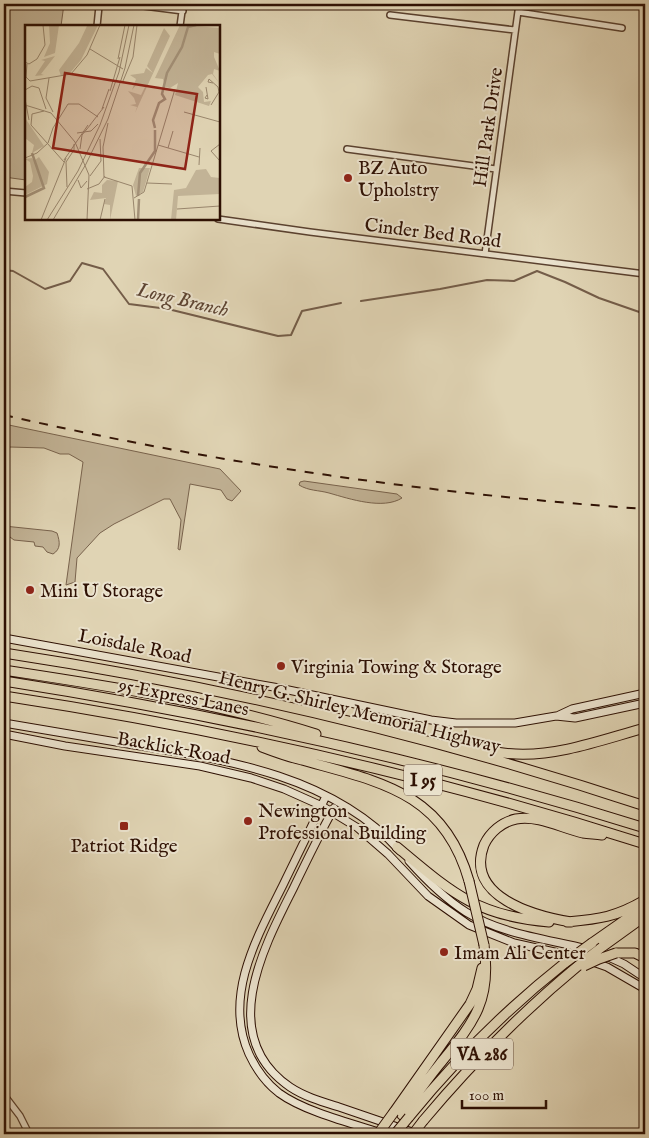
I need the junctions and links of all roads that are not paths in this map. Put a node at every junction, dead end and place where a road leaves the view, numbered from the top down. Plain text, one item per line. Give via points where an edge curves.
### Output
1 (102, 4) edge
2 (128, 4) edge
3 (183, 4) edge
4 (519, 4) edge
5 (183, 11) junction
6 (518, 12) junction
7 (390, 15) dead end
8 (96, 25) edge
9 (180, 25) edge
10 (622, 28) dead end
11 (515, 30) junction
12 (347, 149) dead end
13 (496, 170) junction
14 (4, 191) edge
15 (25, 193) edge
16 (220, 219) edge
17 (485, 254) junction
18 (645, 274) edge
19 (4, 638) edge
20 (4, 653) edge
21 (4, 670) edge
22 (4, 681) edge
23 (645, 693) edge
24 (4, 696) edge
25 (645, 703) edge
26 (556, 716) junction
27 (4, 723) edge
28 (645, 728) edge
29 (4, 734) edge
30 (221, 734) junction
31 (422, 741) junction
32 (376, 753) junction
33 (326, 796) junction
34 (337, 802) junction
35 (322, 806) junction
36 (645, 806) edge
37 (332, 811) junction
38 (645, 828) edge
39 (622, 837) junction
40 (645, 844) edge
41 (397, 848) junction
42 (645, 900) edge
43 (645, 906) edge
44 (645, 916) edge
45 (571, 922) junction
46 (591, 947) junction
47 (645, 958) edge
48 (581, 963) junction
49 (645, 978) edge
50 (645, 989) edge
51 (4, 1095) edge
52 (402, 1114) junction
53 (29, 1134) edge
54 (378, 1134) edge
55 (385, 1134) edge
56 (394, 1134) edge
57 (413, 1134) edge
58 (418, 1134) edge

1 - 8 street
2 - 5 street
3 - 5 street
4 - 6 street, Hill Park Drive
5 - 9 street
6 - 10 street
6 - 11 street, Hill Park Drive
7 - 11 street
11 - 13 street, Hill Park Drive
12 - 13 street
13 - 17 street, Hill Park Drive
14 - 15 street
16 - 17 street, Cinder Bed Road
17 - 18 street, Cinder Bed Road
19 - 26 main road, Loisdale Road via 279,688 443,722 500,724
20 - 31 highway, Henry G. Shirley Memorial Highway / I 95 via 274,704
21 - 32 highway via 203,704 292,726
22 - 32 highway, 95 Express Lanes via 177,710
23 - 26 main road, Loisdale Road via 572,709
24 - 30 highway, I 95
25 - 26 main road, Loisdale Road via 575,718
27 - 33 main road, Backlick Road via 228,761 282,777
28 - 31 highway via 534,754 503,753 464,744
29 - 35 main road, Backlick Road via 219,770 274,786
30 - 39 highway, I 95 via 419,779
30 - 52 highway, bridge via 362,776 408,796 434,816 460,854 482,944 481,974 473,1000
31 - 36 highway, Henry G. Shirley Memorial Highway / I 95
32 - 38 highway, 95 Express Lanes
33 - 34 main road, Backlick Road
33 - 35 main road
34 - 37 main road
34 - 41 main road, Backlick Road via 369,823
35 - 37 main road, Backlick Road
35 - 55 main road via 252,949 241,988 242,1030 248,1052 260,1073 281,1094 301,1105
37 - 48 main road, Backlick Road via 366,834 428,896 469,925 514,943
37 - 58 main road via 270,933 258,965 250,1003 254,1036 267,1065 292,1088
39 - 40 highway, I 95
39 - 45 highway via 583,833 547,822 520,819 496,828 488,838 482,851 482,865 492,889 504,900 523,909
41 - 45 highway via 444,886 476,905 514,918
41 - 46 main road, Backlick Road via 432,885 467,912 497,926
42 - 45 highway via 604,918
43 - 46 highway, VA 286
44 - 48 highway, VA 286, bridge
46 - 49 main road, Backlick Road
46 - 52 highway, VA 286, bridge via 566,962 491,1026
47 - 48 highway, bridge via 635,953 616,953
48 - 50 main road, Backlick Road via 607,967
48 - 57 highway, VA 286, bridge via 474,1062
51 - 53 street
52 - 54 highway, bridge
52 - 56 highway, VA 286, bridge

